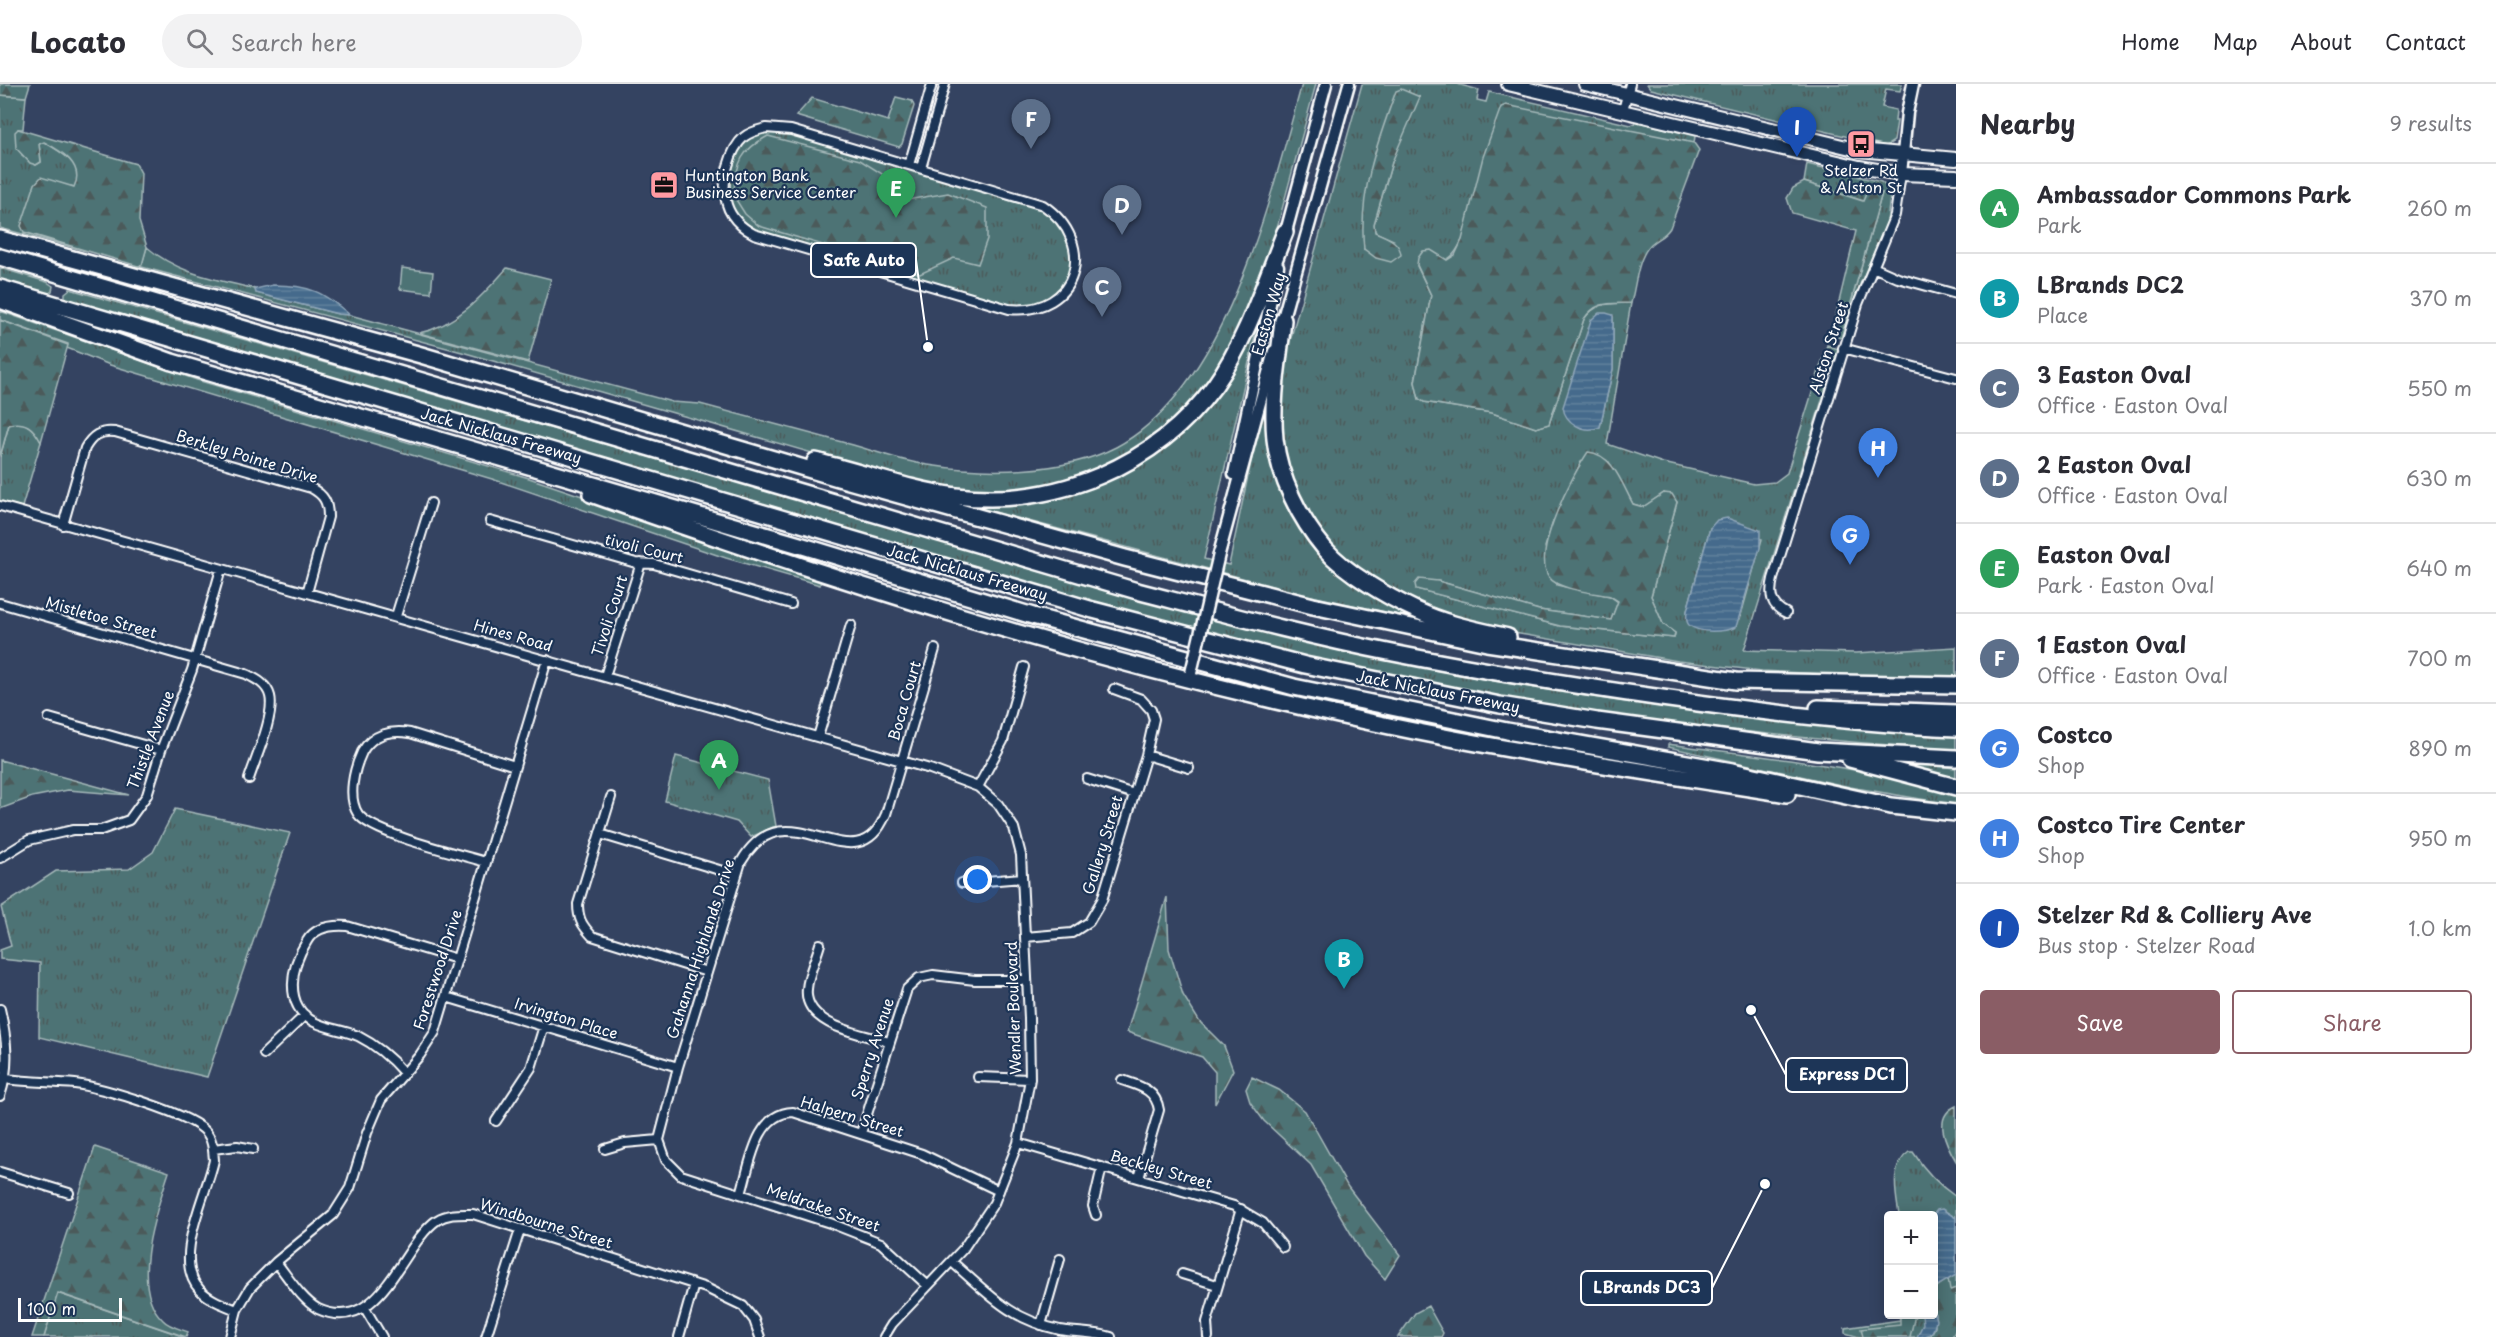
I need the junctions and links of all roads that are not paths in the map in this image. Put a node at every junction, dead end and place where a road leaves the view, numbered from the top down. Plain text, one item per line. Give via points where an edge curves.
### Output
1 (932, 84) edge
2 (945, 84) edge
3 (1326, 84) edge
4 (1349, 84) edge
5 (1508, 84) edge
6 (1585, 84) edge
7 (1913, 84) edge
8 (1629, 89) edge
9 (1623, 110) junction
10 (1902, 156) junction
11 (1956, 159) edge
12 (909, 165) junction
13 (921, 168) junction
14 (1901, 174) junction
15 (1956, 176) edge
16 (1285, 232) junction
17 (0, 239) edge
18 (0, 257) edge
19 (1873, 267) junction
20 (0, 288) edge
21 (1956, 294) edge
22 (0, 300) edge
23 (1283, 320) junction
24 (1844, 348) junction
25 (421, 355) junction
26 (1956, 378) edge
27 (476, 451) junction
28 (431, 503) dead end
29 (0, 506) edge
30 (490, 521) dead end
31 (63, 525) junction
32 (1219, 554) junction
33 (641, 563) junction
34 (221, 569) junction
35 (307, 593) junction
36 (0, 603) edge
37 (791, 604) dead end
38 (1786, 613) dead end
39 (396, 616) junction
40 (851, 625) dead end
41 (935, 649) dead end
42 (195, 659) junction
43 (548, 660) junction
44 (1604, 661) junction
45 (1024, 667) dead end
46 (605, 676) junction
47 (1191, 676) junction
48 (1956, 686) edge
49 (1114, 689) dead end
50 (1734, 708) junction
51 (1956, 712) edge
52 (49, 718) dead end
53 (1956, 728) edge
54 (818, 737) junction
55 (161, 750) junction
56 (1818, 751) junction
57 (1146, 755) junction
58 (1956, 758) edge
59 (902, 761) junction
60 (515, 766) junction
61 (1189, 768) dead end
62 (249, 779) dead end
63 (1087, 779) dead end
64 (978, 787) junction
65 (1956, 787) edge
66 (1134, 794) junction
67 (611, 796) dead end
68 (1891, 806) junction
69 (1956, 813) edge
70 (1007, 815) joint
71 (600, 834) junction
72 (0, 858) edge
73 (486, 862) junction
74 (736, 875) junction
75 (1022, 878) junction
76 (962, 883) dead end
77 (1025, 937) junction
78 (820, 944) dead end
79 (457, 959) junction
80 (707, 972) junction
81 (1027, 980) junction
82 (446, 997) junction
83 (0, 1009) edge
84 (305, 1015) junction
85 (544, 1026) junction
86 (889, 1042) junction
87 (264, 1054) dead end
88 (678, 1067) junction
89 (404, 1073) junction
90 (978, 1077) dead end
91 (6, 1079) junction
92 (1030, 1079) junction
93 (1122, 1080) dead end
94 (0, 1096) edge
95 (496, 1121) dead end
96 (861, 1133) junction
97 (659, 1140) junction
98 (1018, 1143) junction
99 (213, 1149) junction
100 (253, 1149) dead end
101 (605, 1149) dead end
102 (1102, 1167) junction
103 (0, 1172) edge
104 (1139, 1178) junction
105 (999, 1191) junction
106 (69, 1193) dead end
107 (741, 1194) junction
108 (1241, 1209) junction
109 (1096, 1215) dead end
110 (520, 1230) junction
111 (1283, 1246) dead end
112 (1059, 1259) dead end
113 (276, 1262) junction
114 (952, 1262) junction
115 (1182, 1274) dead end
116 (694, 1284) junction
117 (1217, 1285) junction
118 (928, 1286) junction
119 (237, 1310) junction
120 (366, 1310) junction
121 (1041, 1325) junction
122 (230, 1337) edge
123 (382, 1337) edge
124 (486, 1337) edge
125 (679, 1337) edge
126 (760, 1337) edge
127 (884, 1337) edge
128 (1111, 1337) edge
129 (1208, 1337) edge

1 - 12 street
2 - 13 street
3 - 16 main road, Easton Way
4 - 23 main road, Easton Way
5 - 9 main road
6 - 8 main road
7 - 10 main road, Alston Street
8 - 9 street
8 - 10 main road via 1860,150
9 - 14 main road
10 - 11 main road
10 - 14 main road, Alston Street
12 - 13 street
12 - 13 street via 791,129 766,128 744,137 731,154 724,180 725,202 736,221 754,234 1009,309 1036,308 1051,303 1061,293 1074,269 1075,255 1073,240 1056,214 1029,200
14 - 15 main road
14 - 19 street, Alston Street via 1895,215
16 - 25 highway via 1236,349 1215,384 1187,418 1128,462 1059,491 982,498 954,495 712,436
16 - 32 main road, Easton Way
17 - 25 highway
18 - 50 highway, Jack Nicklaus Freeway via 1231,616 1490,672
19 - 21 street
19 - 24 street, Alston Street
20 - 56 highway, Jack Nicklaus Freeway via 1203,640 1500,705
22 - 27 highway via 172,362
23 - 32 main road, Easton Way
23 - 44 highway via 1273,395 1275,440 1284,478 1326,551 1417,611
24 - 26 street
24 - 38 street, Alston Street via 1770,592 1777,609
25 - 44 highway via 838,478 1192,576 1475,640
27 - 47 highway via 755,552 980,621
27 - 68 highway via 1033,616 1294,687 1732,771
28 - 39 street
29 - 31 street, Hines Road
30 - 33 street, tivoli Court
31 - 34 street, Hines Road
31 - 35 street, Berkley Pointe Drive via 90,439 99,433 115,432 322,494 328,505 328,517
32 - 47 main road, Easton Way, bridge
33 - 37 street, tivoli Court
33 - 46 street, Tivoli Court
34 - 35 street, Hines Road
34 - 42 street, Thistle Avenue
35 - 39 street, Hines Road
36 - 42 street, Mistletoe Street
39 - 43 street, Hines Road
40 - 54 street
41 - 59 street, Boca Court
42 - 55 street, Thistle Avenue
42 - 62 street, Mistletoe Street via 261,681 270,696 270,713
43 - 46 street, Hines Road
43 - 60 street, Forestwood Drive
44 - 48 highway via 1736,681
45 - 64 street via 1003,741
46 - 54 street, Hines Road
47 - 68 highway via 1350,718 1582,762 1826,800
49 - 57 street, Gallery Street via 1141,699 1151,710 1153,729
50 - 51 highway
50 - 53 highway, Jack Nicklaus Freeway
52 - 55 street
54 - 59 street, Hines Road
55 - 72 street, Thistle Avenue via 147,795 129,820 101,830 73,830 29,840
56 - 58 highway, Jack Nicklaus Freeway
56 - 65 highway
57 - 61 street
57 - 66 street, Gallery Street
59 - 64 street, Hines Road
59 - 74 street, Gahanna Highlands Drive via 886,814 874,834 843,844 798,831 776,831 756,840
60 - 73 street, Forestwood Drive
60 - 73 street via 410,732 382,734 362,753 352,789 352,803 359,816 376,828
63 - 66 street
64 - 70 street, Hines Road
66 - 77 street, Gallery Street via 1102,900 1089,922 1072,933
67 - 71 street
68 - 69 highway
70 - 75 street, Wendler Boulevard via 1021,855
71 - 74 street
71 - 80 street via 578,904 582,925 592,936
73 - 79 street, Forestwood Drive
74 - 80 street, Gahanna Highlands Drive
75 - 76 street
75 - 77 street, Wendler Boulevard
77 - 81 street, Wendler Boulevard
78 - 86 street via 806,991 812,1010 831,1024
79 - 82 street, Forestwood Drive
79 - 84 street via 347,926 321,929 308,938 292,982 293,996
80 - 88 street, Gahanna Highlands Drive
81 - 86 street, Sperry Avenue via 975,980 939,974 919,978 907,989
81 - 92 street, Wendler Boulevard
82 - 85 street, Irvington Place
82 - 89 street, Forestwood Drive via 435,1032
83 - 91 street via 7,1038
84 - 87 street
84 - 89 street via 317,1023 358,1036 388,1055
85 - 88 street, Irvington Place
85 - 95 street via 531,1068
86 - 96 street, Sperry Avenue
88 - 97 street, Gahanna Highlands Drive
89 - 113 street, Forestwood Drive via 381,1100 350,1188 333,1215
90 - 92 street
91 - 94 street
91 - 99 street via 76,1084 177,1114 197,1123 208,1134
92 - 98 street, Wendler Boulevard
93 - 104 street via 1153,1094 1159,1110
96 - 105 street, Halpern Street via 922,1154
96 - 107 street, Halpern Street via 793,1112 774,1116 761,1131
97 - 101 street
97 - 107 street, Meldrake Street via 666,1160 681,1175
98 - 102 street, Beckley Street
98 - 105 street, Wendler Boulevard
99 - 100 street
99 - 119 street via 212,1171 189,1245 189,1266 198,1288
102 - 104 street, Beckley Street
102 - 109 street via 1093,1206
103 - 106 street
104 - 108 street, Beckley Street
105 - 114 street, Wendler Boulevard via 978,1229
107 - 118 street, Meldrake Street via 881,1243
108 - 111 street, Beckley Street via 1263,1223
108 - 117 street
110 - 116 street, Windbourne Street
110 - 120 street, Windbourne Street via 472,1214 454,1214 438,1220 425,1232 385,1292
110 - 124 street
112 - 121 street
113 - 119 street, Forestwood Drive via 250,1288
113 - 120 street via 317,1309 332,1316 350,1317
114 - 118 street, Wendler Boulevard
114 - 121 street via 1008,1311
115 - 117 street
116 - 125 street
116 - 126 street, Windbourne Street via 743,1306
117 - 129 street via 1207,1322
118 - 127 street, Wendler Boulevard
119 - 122 street, Forestwood Drive
120 - 123 street
121 - 128 street

